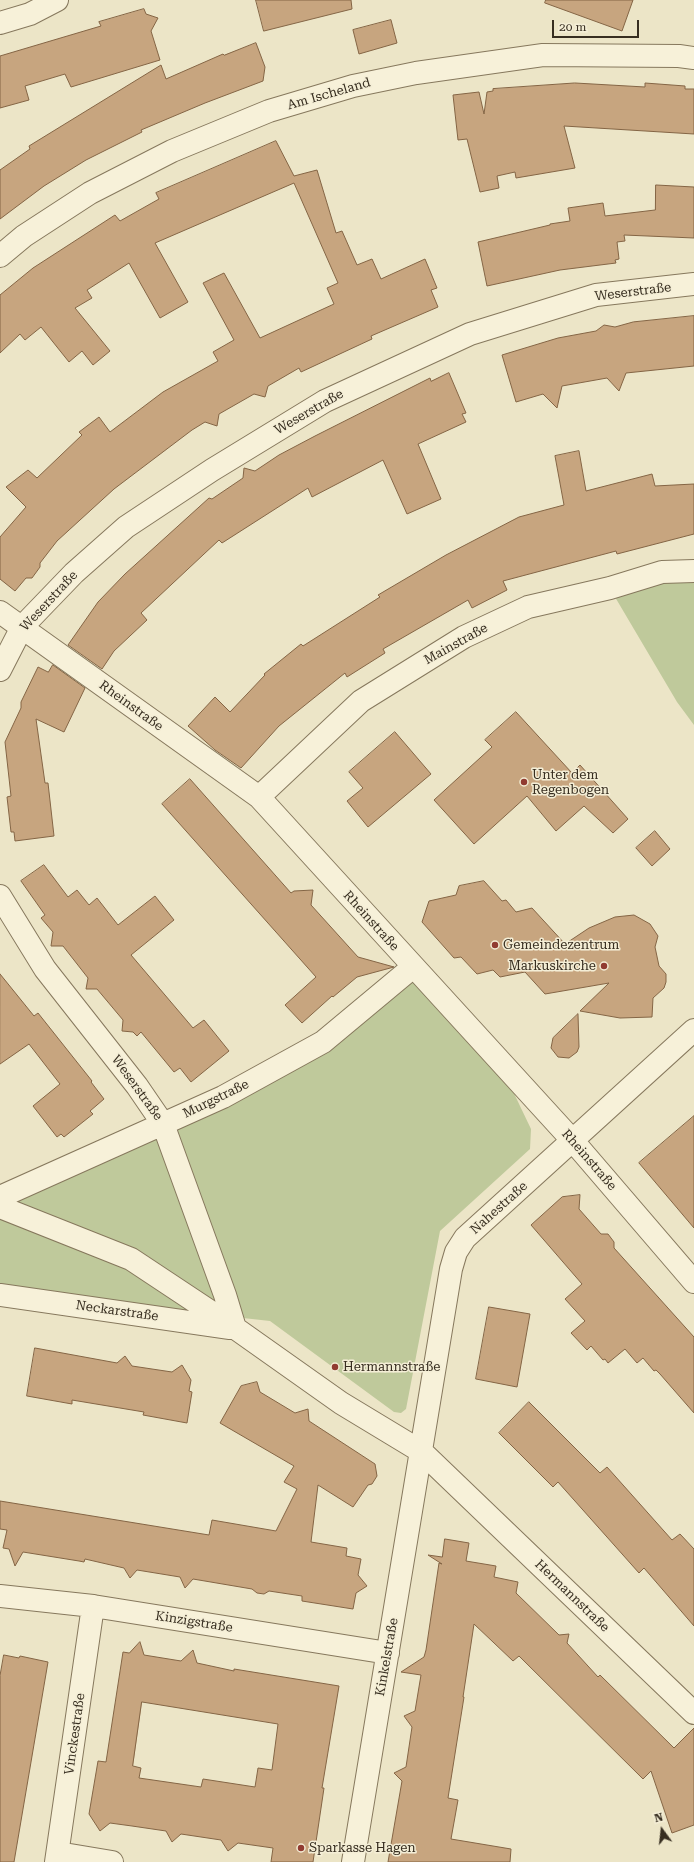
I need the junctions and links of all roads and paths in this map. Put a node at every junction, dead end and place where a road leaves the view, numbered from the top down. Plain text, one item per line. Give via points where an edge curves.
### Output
1 (57, 0) edge
2 (0, 23) edge
3 (694, 58) edge
4 (0, 256) edge
5 (694, 284) edge
6 (694, 570) edge
7 (0, 612) edge
8 (22, 626) junction
9 (0, 670) edge
10 (259, 797) junction
11 (0, 896) edge
12 (413, 967) junction
13 (694, 1030) edge
14 (163, 1124) junction
15 (573, 1142) junction
16 (0, 1197) edge
17 (0, 1207) edge
18 (694, 1282) edge
19 (0, 1295) edge
20 (235, 1328) junction
21 (422, 1452) junction
22 (0, 1596) edge
23 (93, 1606) junction
24 (388, 1653) junction
25 (694, 1713) edge
26 (57, 1857) edge
27 (112, 1862) edge
28 (353, 1862) edge

1 - 2 street via 30,14
3 - 4 street, Am Ischeland via 543,55 416,73 353,86 269,111 172,151 90,193 24,236
5 - 8 street, Weserstraße via 596,295 470,334 325,401 212,470 126,527 74,573
6 - 10 street, Mainstraße via 662,572 610,588 528,607 464,637 361,701
7 - 8 street, Rheinstraße
8 - 9 street, Weserstraße
8 - 10 street, Rheinstraße
10 - 12 street, Rheinstraße
11 - 14 street, Weserstraße via 45,970 137,1086
12 - 14 street, Murgstraße via 323,1042 223,1097
12 - 15 street, Rheinstraße
13 - 15 street, Nahestraße
14 - 16 street, Murgstraße
14 - 20 street, Weserstraße
15 - 18 street, Rheinstraße
15 - 21 street, Nahestraße via 459,1246 451,1269
17 - 20 street, Hermannstraße via 131,1259
19 - 20 street, Neckarstraße
20 - 21 street, Hermannstraße via 341,1403
21 - 24 street, Kinkelstraße
21 - 25 street, Hermannstraße
22 - 23 street, Kinzigstraße
23 - 24 street, Kinzigstraße
23 - 26 street, Vinckestraße
24 - 28 street, Kinkelstraße
26 - 27 street

